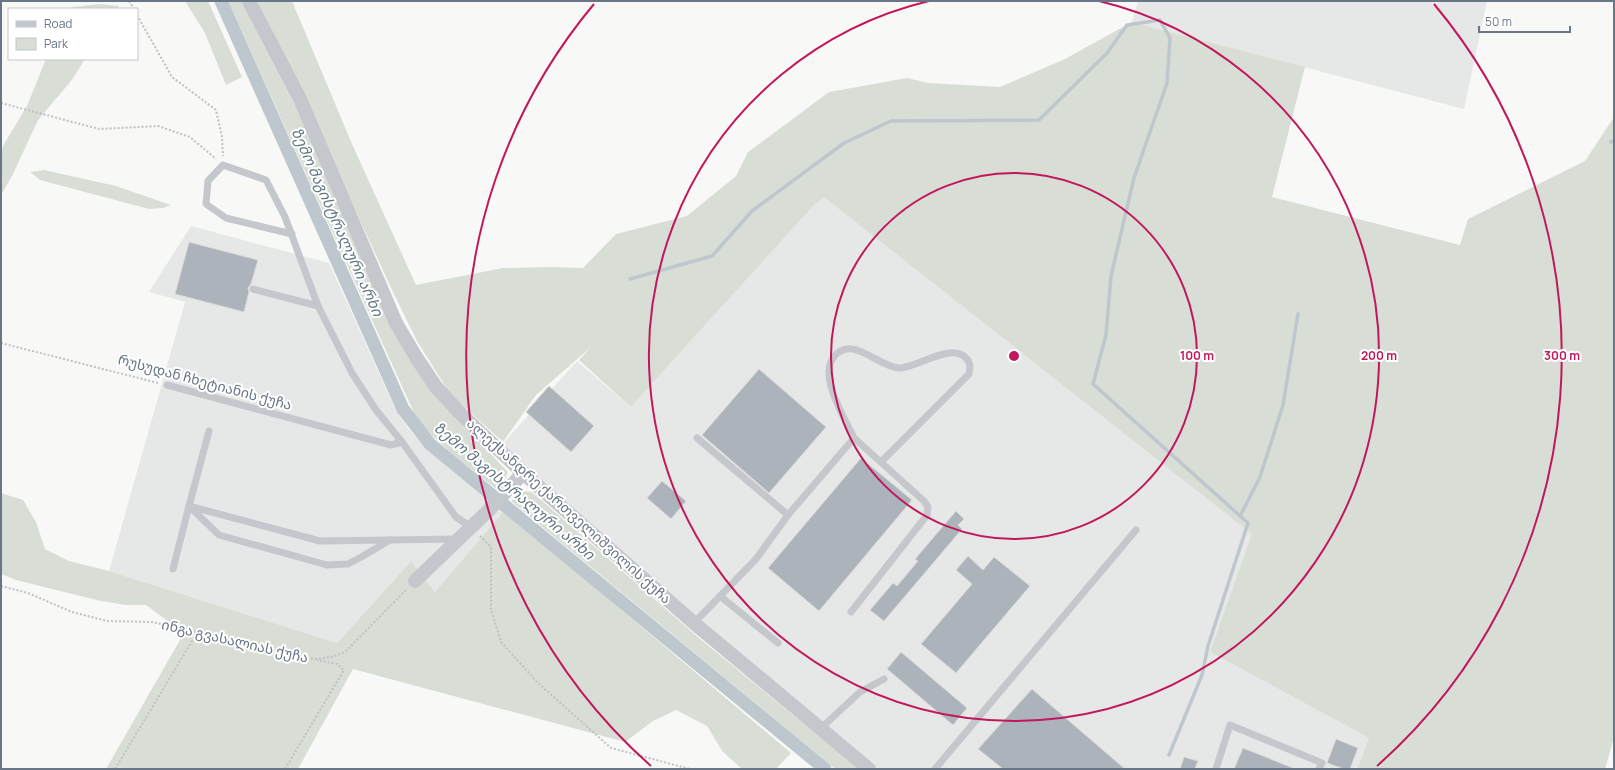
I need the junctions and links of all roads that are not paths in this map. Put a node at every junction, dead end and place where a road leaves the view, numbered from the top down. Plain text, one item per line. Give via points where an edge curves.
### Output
1 (249, 1) edge
2 (292, 234) junction
3 (253, 289) dead end
4 (318, 306) junction
5 (167, 385) road end
6 (209, 431) dead end
7 (697, 438) dead end
8 (854, 438) junction
9 (402, 442) junction
10 (881, 462) junction
11 (523, 473) junction
12 (189, 506) junction
13 (788, 516) junction
14 (471, 527) junction
15 (1136, 530) dead end
16 (459, 538) junction
17 (390, 540) junction
18 (173, 569) dead end
19 (415, 581) road end
20 (720, 596) junction
21 (851, 612) dead end
22 (694, 623) junction
23 (778, 643) dead end
24 (884, 679) dead end
25 (820, 729) junction
26 (869, 769) edge
27 (935, 769) edge
28 (1216, 769) edge
29 (1319, 769) edge

1 - 11 street, ალექსანდრე ქართველიშვილის ქუჩა via 300,99 396,323 436,387
2 - 2 lane via 266,180 223,165 208,181 206,204 226,218
2 - 4 lane
3 - 4 lane
4 - 9 lane via 361,388
5 - 9 lane, რუსუდან ჩხეტიანის ქუჩა via 391,445
6 - 12 lane
7 - 13 lane
8 - 10 lane
8 - 10 lane via 829,383 829,369 833,358 842,350 856,349 897,368 905,368 946,353 963,355 968,360 969,374
8 - 13 lane
9 - 14 lane via 456,517
10 - 21 lane via 924,501 928,507 927,515
11 - 14 street
11 - 22 street, ალექსანდრე ქართველიშვილის ქუჩა
12 - 17 lane via 320,541
12 - 17 lane via 219,535 327,565 348,564
12 - 18 lane
13 - 20 lane via 756,559
14 - 16 street
15 - 27 lane
16 - 17 lane
16 - 19 street
20 - 22 lane
20 - 23 lane
22 - 25 street, ალექსანდრე ქართველიშვილის ქუჩა
24 - 25 lane via 860,692
25 - 26 street, ალექსანდრე ქართველიშვილის ქუჩა
28 - 29 lane via 1230,725 1322,763

